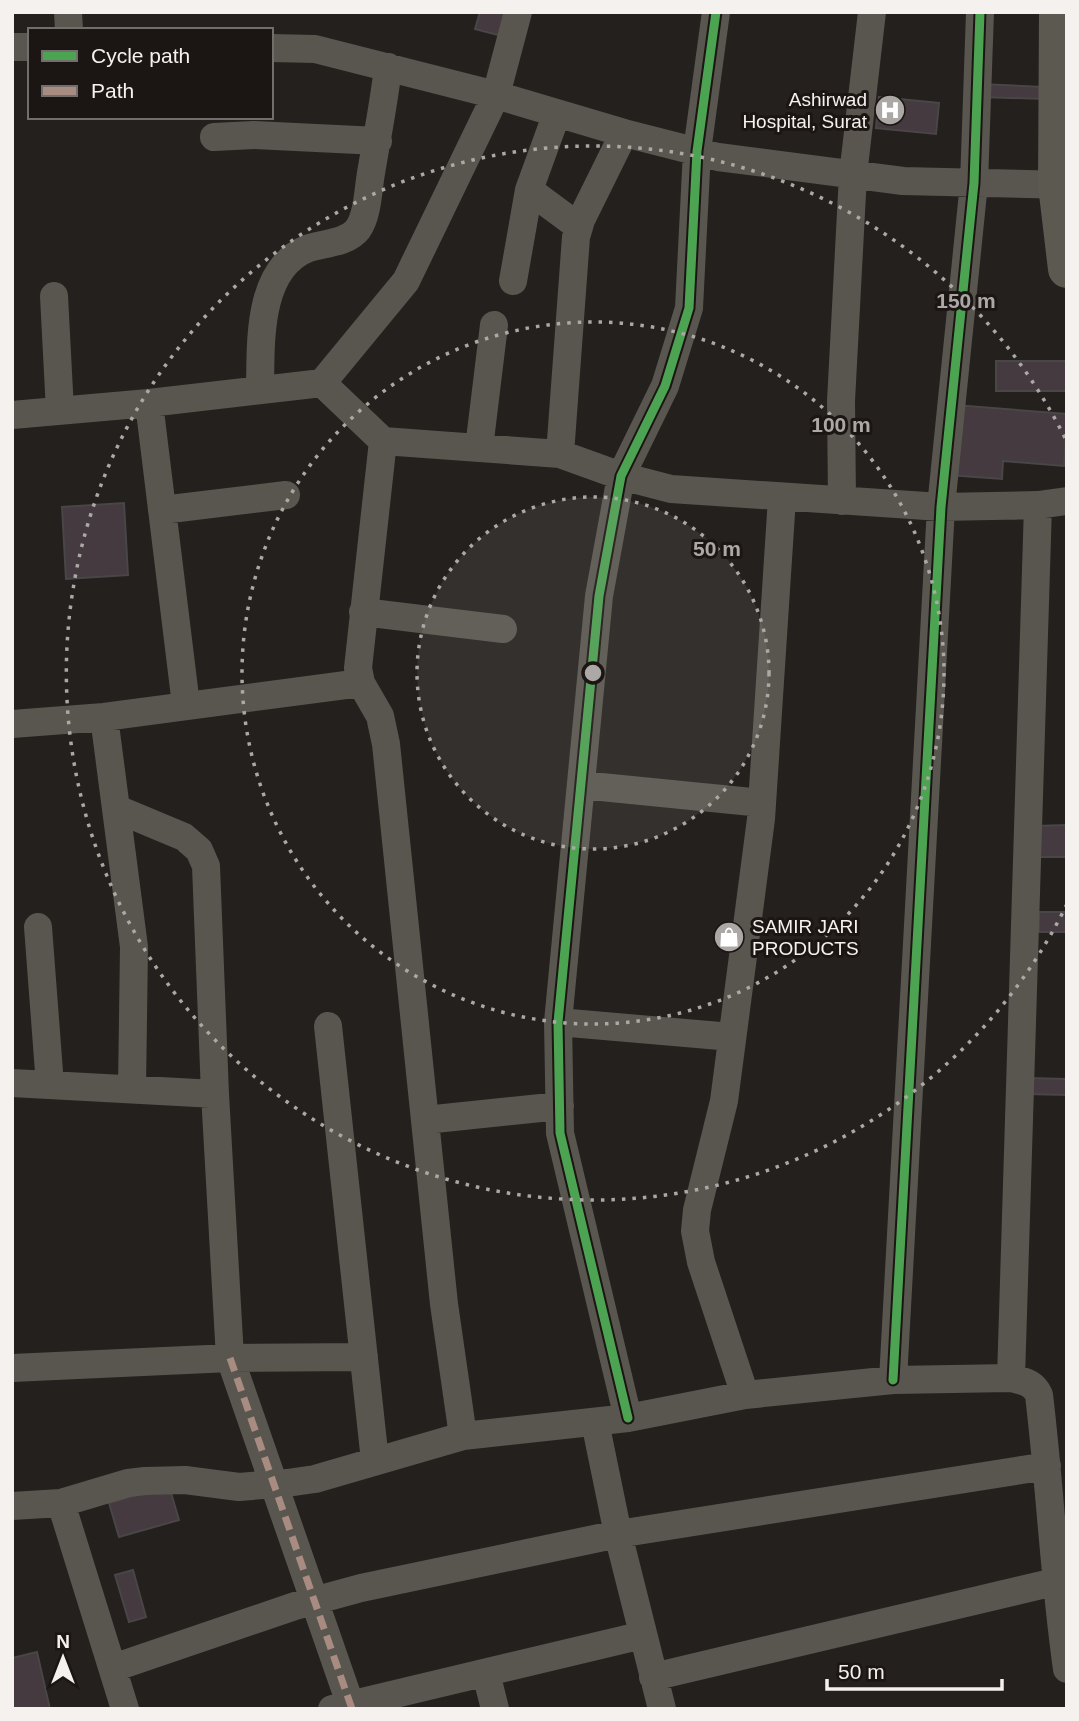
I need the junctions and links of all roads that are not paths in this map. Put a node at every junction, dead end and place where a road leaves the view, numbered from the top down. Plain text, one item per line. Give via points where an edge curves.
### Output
1 (518, 12) edge
2 (716, 12) edge
3 (872, 12) edge
4 (979, 12) edge
5 (1058, 12) edge
6 (273, 48) edge
7 (388, 67) junction
8 (496, 95) junction
9 (557, 113) junction
10 (624, 133) junction
11 (214, 137) dead end
12 (379, 141) junction
13 (697, 151) junction
14 (853, 175) junction
15 (974, 183) junction
16 (1062, 185) edge
17 (529, 190) junction
18 (579, 227) junction
19 (1067, 269) edge
20 (513, 281) dead end
21 (54, 296) dead end
22 (494, 325) dead end
23 (321, 383) junction
24 (260, 390) junction
25 (149, 403) junction
26 (60, 411) junction
27 (12, 415) edge
28 (383, 441) junction
29 (479, 448) junction
30 (560, 454) junction
31 (621, 476) junction
32 (286, 495) dead end
33 (782, 498) junction
34 (842, 501) junction
35 (1067, 501) edge
36 (1038, 505) junction
37 (941, 507) junction
38 (162, 510) junction
39 (363, 612) junction
40 (503, 629) dead end
41 (361, 683) junction
42 (186, 705) junction
43 (104, 717) junction
44 (12, 724) edge
45 (580, 785) junction
46 (762, 803) junction
47 (117, 809) junction
48 (38, 927) dead end
49 (558, 1022) junction
50 (328, 1026) dead end
51 (732, 1038) junction
52 (12, 1083) edge
53 (50, 1085) junction
54 (132, 1089) junction
55 (215, 1094) junction
56 (560, 1106) junction
57 (425, 1120) junction
58 (364, 1357) junction
59 (230, 1358) junction
60 (12, 1368) edge
61 (1011, 1378) junction
62 (893, 1380) junction
63 (745, 1395) junction
64 (628, 1418) junction
65 (595, 1422) junction
66 (463, 1436) junction
67 (375, 1461) junction
68 (1047, 1466) junction
69 (274, 1485) junction
70 (61, 1503) junction
71 (12, 1506) edge
72 (618, 1534) junction
73 (1062, 1580) edge
74 (314, 1600) junction
75 (643, 1635) junction
76 (113, 1668) junction
77 (1067, 1670) edge
78 (486, 1674) junction
79 (653, 1677) junction
80 (345, 1707) edge
81 (125, 1709) edge
82 (495, 1709) edge
83 (662, 1709) edge

1 - 8 street
2 - 13 street
3 - 14 street
4 - 15 street
5 - 16 main road
6 - 7 street via 315,49
7 - 8 street
7 - 12 street
8 - 9 street
8 - 23 street via 406,281
9 - 10 street
9 - 17 street
10 - 13 street
10 - 18 street
11 - 12 street
12 - 24 street via 358,228 350,237 295,256 271,289 262,325
13 - 14 street
13 - 31 street via 688,308 665,386
14 - 15 street
14 - 34 street via 841,401
15 - 16 street
15 - 37 street
16 - 19 main road
17 - 18 street
17 - 20 street
18 - 30 street via 573,256
21 - 26 street
22 - 29 street
23 - 24 street
23 - 28 street
24 - 25 street
25 - 26 street
25 - 38 street
26 - 27 street
28 - 29 street
28 - 39 street
29 - 30 street
30 - 31 street
31 - 33 street via 671,489
31 - 45 street via 599,596
32 - 38 street
33 - 34 street
33 - 46 street
34 - 37 street
35 - 36 street
36 - 37 street
36 - 61 street
37 - 62 street
38 - 42 street
39 - 40 street
39 - 41 street via 358,653
41 - 42 street
41 - 57 street via 384,727
42 - 43 street
43 - 44 street
43 - 47 street
45 - 46 street
45 - 49 street
46 - 51 street
47 - 54 street via 134,947
47 - 55 street via 184,837 199,850 206,866
48 - 53 street
49 - 51 street
49 - 56 street
50 - 58 street
51 - 63 street via 724,1101 696,1210 695,1231
52 - 53 street
53 - 54 street
54 - 55 street
55 - 59 street
56 - 57 street
56 - 64 street via 561,1133
57 - 66 street
58 - 59 street
58 - 67 street
59 - 60 street
59 - 69 street
61 - 62 street
61 - 68 street via 1028,1382 1039,1395
62 - 63 street
63 - 64 street
64 - 65 street
65 - 66 street
65 - 72 street
66 - 67 street
67 - 69 street via 315,1479
68 - 72 street
68 - 73 street
69 - 70 street via 145,1481
69 - 74 street
70 - 71 street
70 - 76 street
72 - 74 street
72 - 75 street
73 - 77 street
73 - 79 street
74 - 76 street
74 - 80 street
75 - 78 street
75 - 79 street
76 - 81 street
78 - 80 street
78 - 82 street
79 - 83 street

